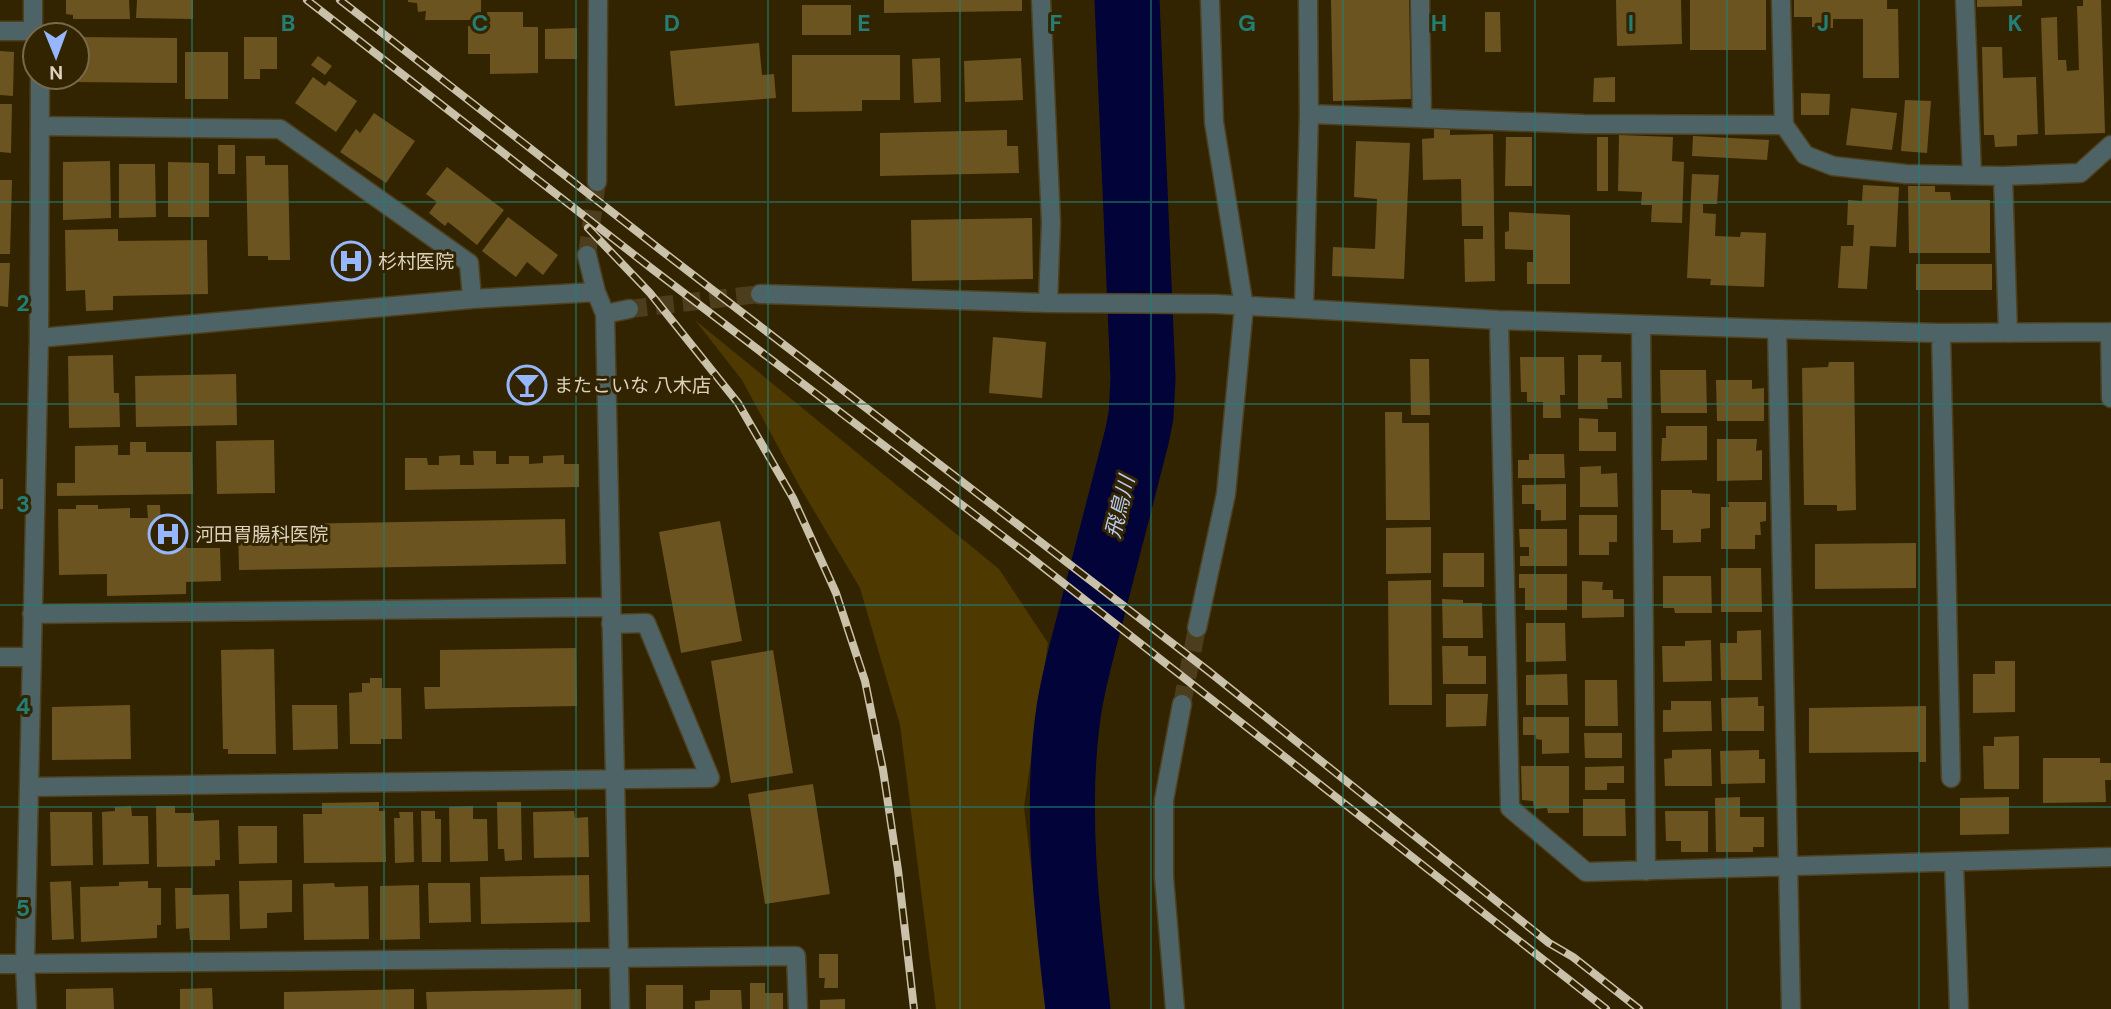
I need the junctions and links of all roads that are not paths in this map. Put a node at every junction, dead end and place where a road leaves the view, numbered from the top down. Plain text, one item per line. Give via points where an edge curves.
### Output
1 (33, 0) edge
2 (598, 0) edge
3 (1041, 0) edge
4 (1210, 0) edge
5 (1308, 0) edge
6 (1420, 0) edge
7 (1781, 0) edge
8 (1965, 0) edge
9 (36, 21) edge
10 (0, 31) edge
11 (21, 32) edge
12 (40, 91) edge
13 (1309, 114) junction
14 (1422, 118) junction
15 (1784, 125) junction
16 (40, 126) junction
17 (2111, 145) edge
18 (1972, 175) junction
19 (2003, 176) junction
20 (597, 182) tunnel mouth
21 (587, 255) tunnel mouth
22 (596, 292) junction
23 (760, 294) tunnel mouth
24 (472, 299) junction
25 (1057, 304) junction
26 (1244, 307) junction
27 (629, 309) tunnel mouth
28 (1304, 309) junction
29 (605, 314) junction
30 (1499, 320) junction
31 (1641, 325) junction
32 (1777, 329) junction
33 (2110, 332) edge
34 (1941, 333) junction
35 (2008, 333) junction
36 (39, 338) junction
37 (2111, 398) edge
38 (32, 614) junction
39 (611, 616) junction
40 (1197, 628) tunnel mouth
41 (0, 657) edge
42 (32, 657) junction
43 (1182, 704) tunnel mouth
44 (1951, 778) dead end
45 (614, 779) junction
46 (30, 786) junction
47 (2111, 857) edge
48 (1954, 862) junction
49 (1786, 867) junction
50 (1646, 871) junction
51 (619, 957) junction
52 (0, 964) edge
53 (25, 964) junction
54 (27, 1009) edge
55 (620, 1009) edge
56 (798, 1009) edge
57 (1175, 1009) edge
58 (1791, 1009) edge
59 (1959, 1009) edge

1 - 9 street
2 - 20 street
3 - 25 street
4 - 26 street via 1214,122
5 - 13 street
6 - 14 street
7 - 15 street
8 - 18 street
10 - 11 street
12 - 16 street
13 - 14 street
13 - 28 street
14 - 15 street
15 - 18 street via 1805,155 1833,166
16 - 24 street via 280,129 468,263
16 - 36 street
17 - 19 street via 2080,173
18 - 19 street
19 - 35 street
21 - 22 street
22 - 24 street
22 - 29 street
23 - 25 street
24 - 36 street
25 - 26 street
26 - 28 street
26 - 40 street via 1226,495
27 - 29 street
28 - 30 street
29 - 39 street
30 - 31 street
30 - 50 street via 1510,808 1586,872
31 - 32 street
31 - 50 street
32 - 34 street
32 - 49 street
33 - 35 street
33 - 37 street
34 - 35 street
34 - 44 street
36 - 38 street
38 - 39 street
38 - 42 street
39 - 45 street
39 - 45 street via 646,623 710,778
41 - 42 street
42 - 46 street
43 - 57 street via 1164,800 1164,877
45 - 46 street
45 - 51 street
46 - 53 street
47 - 48 street
48 - 49 street
48 - 59 street
49 - 50 street
49 - 58 street
51 - 53 street
51 - 55 street
51 - 56 street via 796,956
52 - 53 street
53 - 54 street

